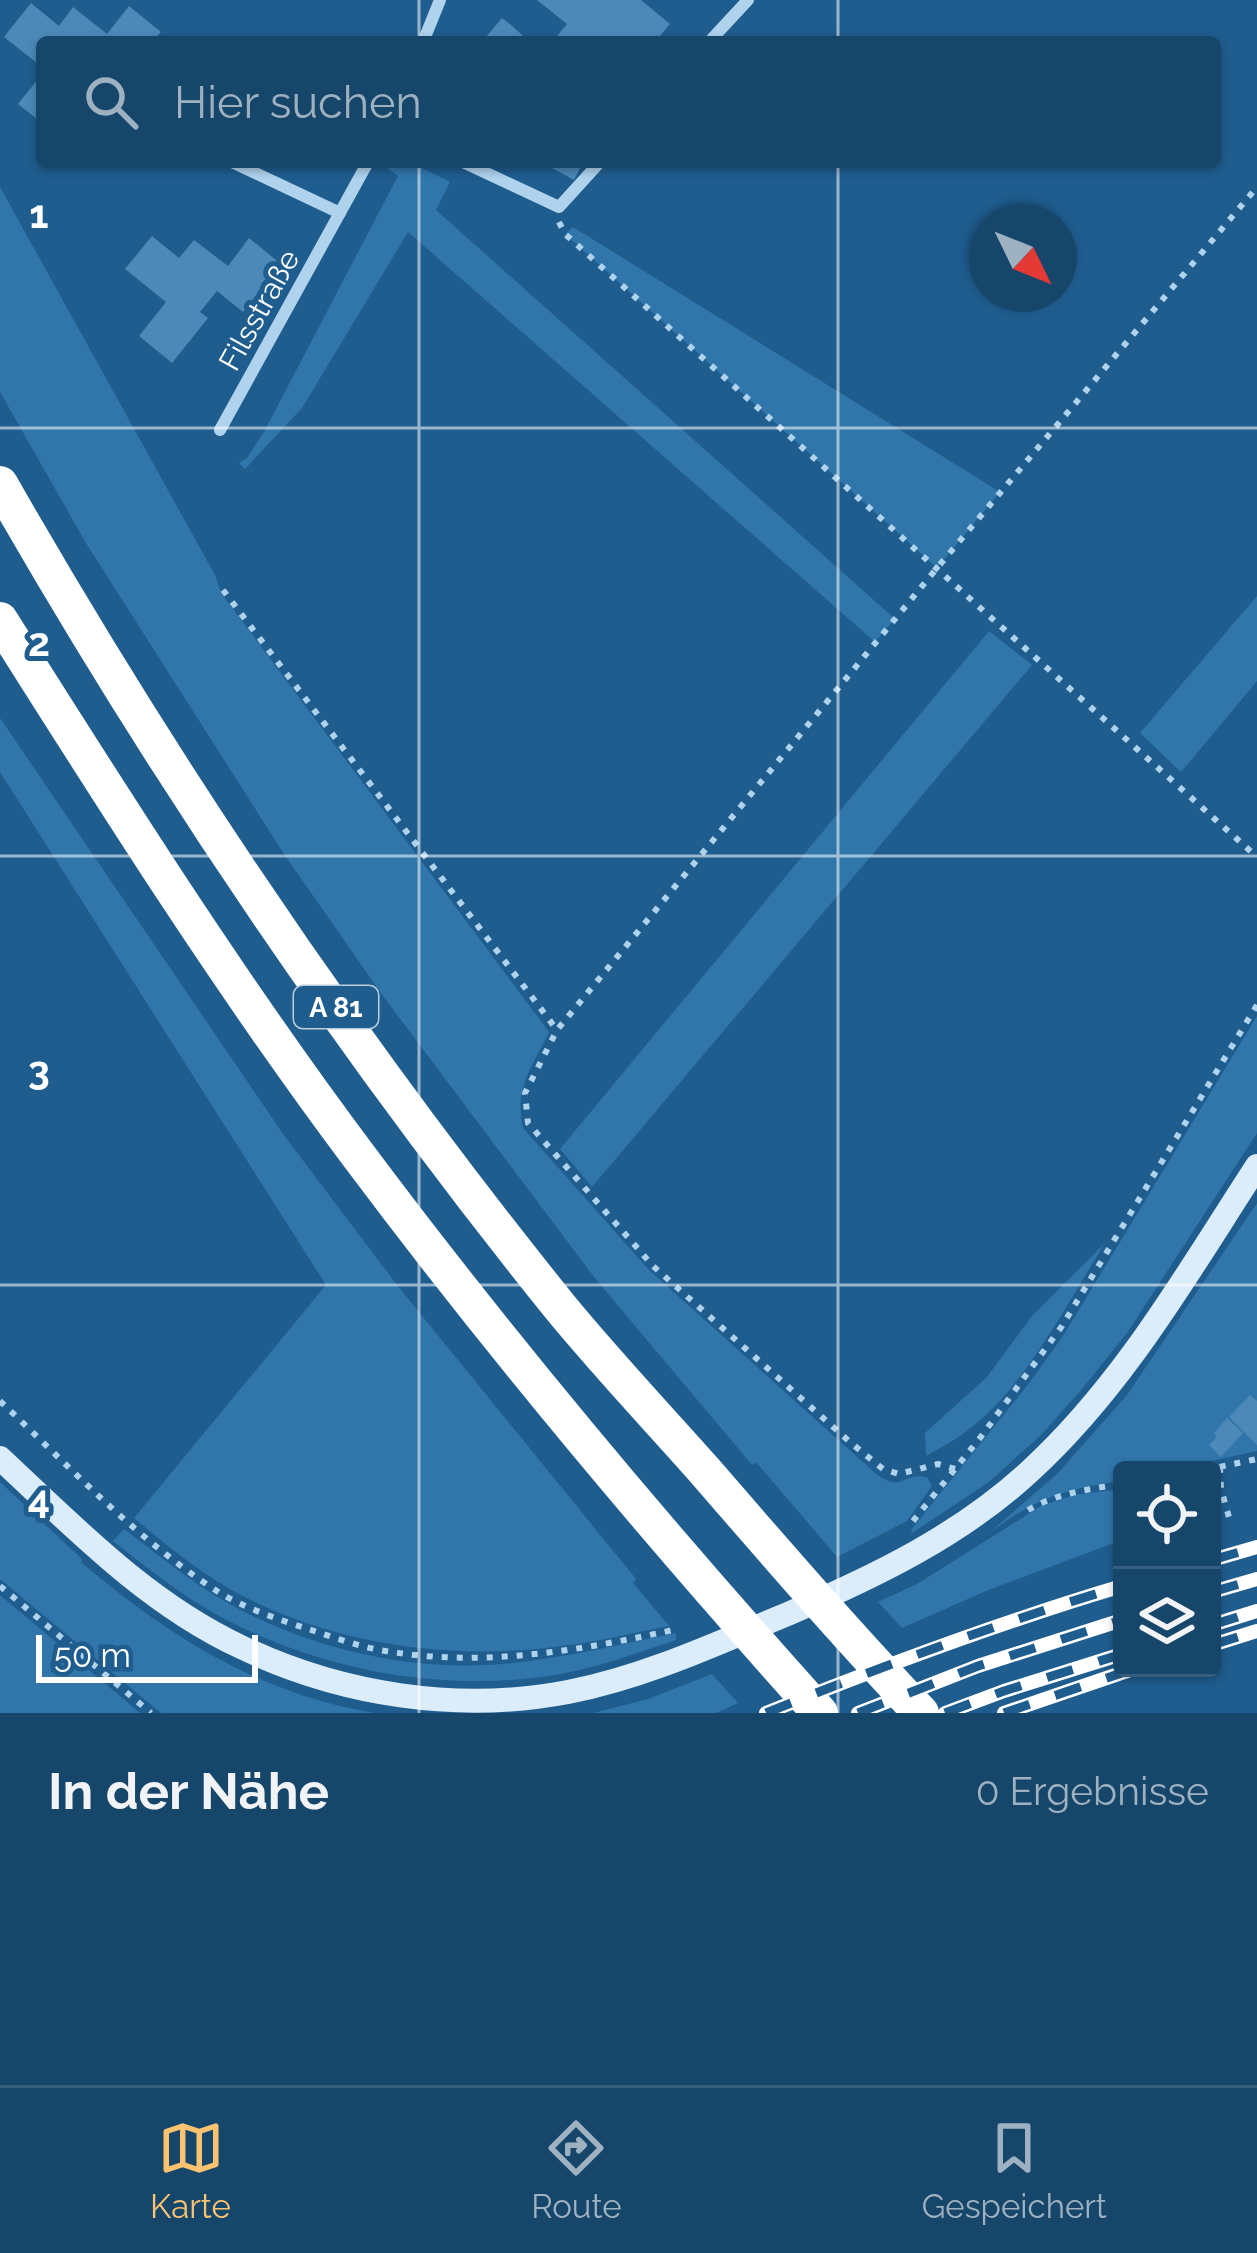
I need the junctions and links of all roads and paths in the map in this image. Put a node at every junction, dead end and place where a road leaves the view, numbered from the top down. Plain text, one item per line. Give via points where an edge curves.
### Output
1 (440, 0) edge
2 (748, 0) edge
3 (425, 36) edge
4 (715, 36) edge
5 (245, 168) edge
6 (365, 168) edge
7 (476, 168) edge
8 (595, 168) edge
9 (1257, 187) edge
10 (559, 207) junction
11 (340, 213) junction
12 (220, 430) dead end
13 (0, 484) edge
14 (937, 568) junction
15 (224, 590) dead end
16 (0, 620) edge
17 (1257, 857) edge
18 (557, 1030) junction
19 (1257, 1166) edge
20 (0, 1458) edge
21 (1257, 1459) edge
22 (1221, 1467) edge
23 (955, 1469) dead end
24 (1113, 1486) edge
25 (1221, 1489) edge
26 (1074, 1492) dead end
27 (1230, 1521) dead end
28 (0, 1586) edge
29 (151, 1713) edge
30 (820, 1713) edge
31 (921, 1713) edge

1 - 3 street
2 - 4 street
5 - 11 street
6 - 11 street, Filsstraße
7 - 10 street
8 - 10 street
9 - 14 path
10 - 14 path via 565,233
11 - 12 street, Filsstraße
13 - 31 highway, A 81 via 222,844 408,1110 562,1309
14 - 17 path
14 - 18 path
15 - 18 path
16 - 30 highway, A 81 via 163,879 355,1151 510,1353
18 - 23 path via 525,1093 528,1123 653,1267 883,1469
19 - 20 street via 1138,1348 1030,1471 973,1516 838,1592 698,1652 567,1692 436,1699 335,1682 275,1662 149,1592
21 - 22 path
24 - 26 path
25 - 27 path
28 - 29 path

